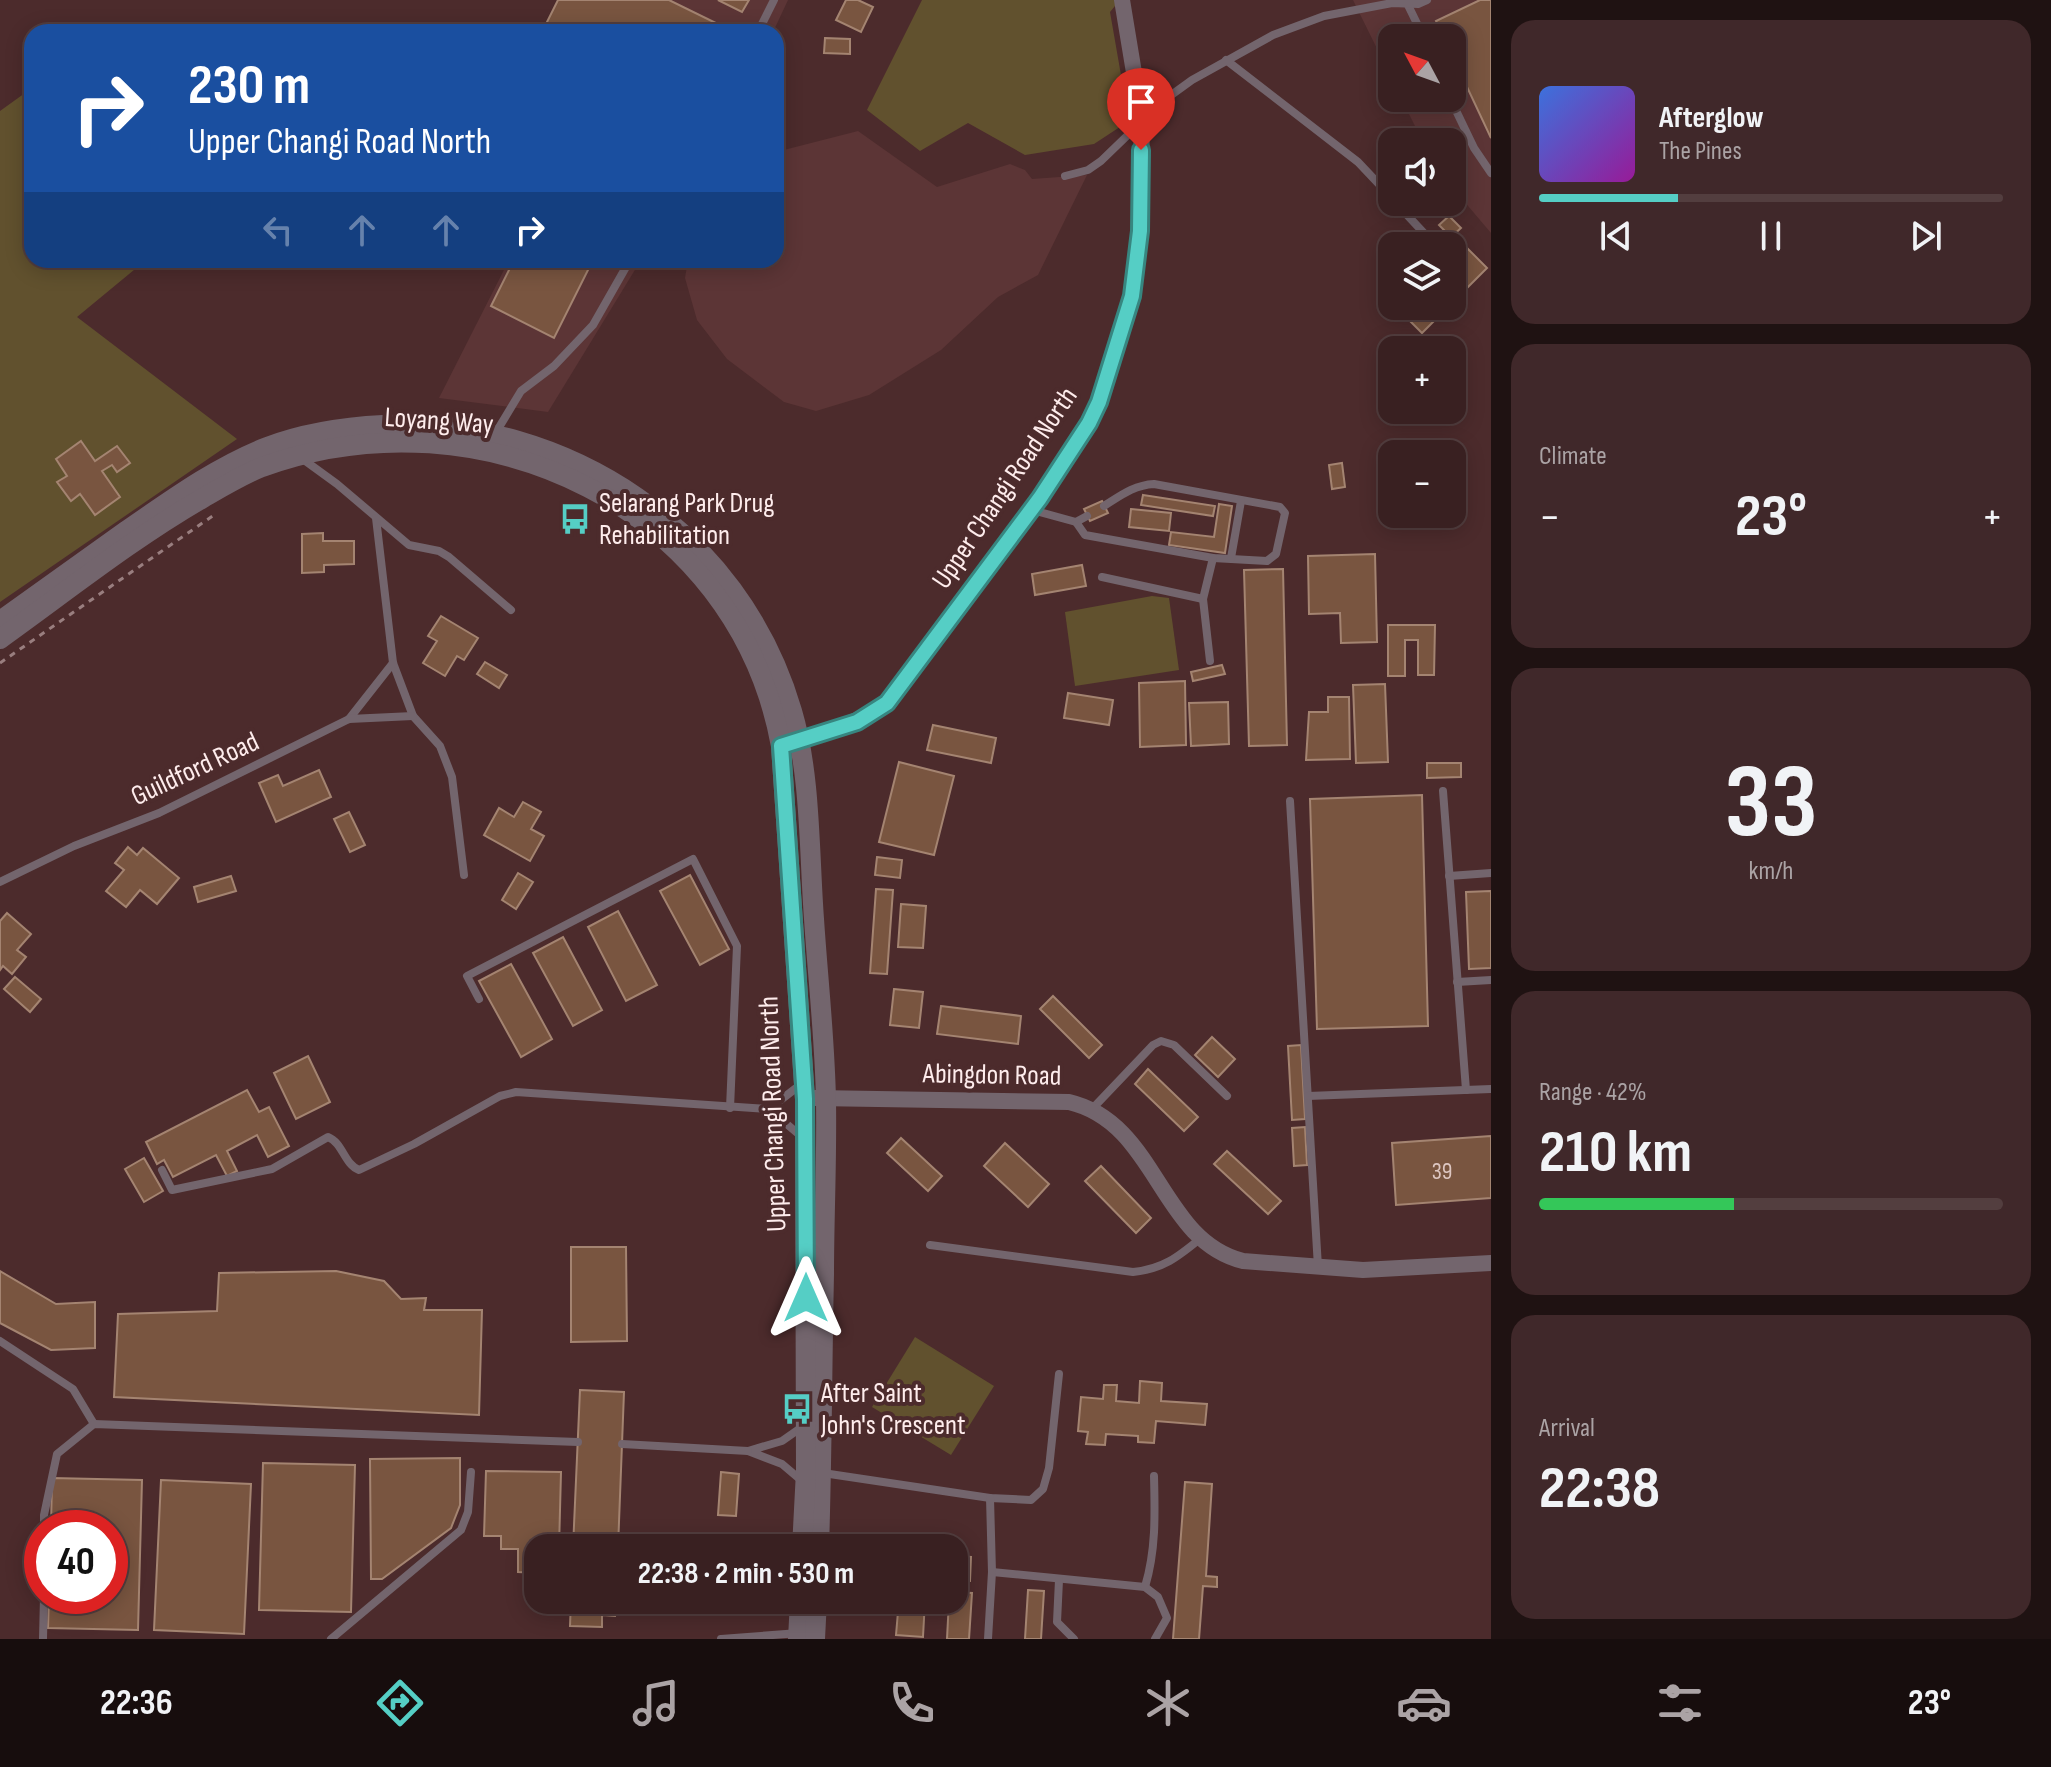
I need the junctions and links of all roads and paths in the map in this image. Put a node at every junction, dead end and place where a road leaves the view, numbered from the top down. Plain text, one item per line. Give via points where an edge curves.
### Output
1 (774, 0) edge
2 (1110, 0) edge
3 (1122, 0) edge
4 (1427, 0) edge
5 (1407, 2) edge
6 (762, 24) edge
7 (1417, 24) edge
8 (1126, 26) junction
9 (1226, 60) junction
10 (1457, 112) edge
11 (1142, 121) junction
12 (1491, 173) edge
13 (1065, 176) dead end
14 (1378, 183) edge
15 (1409, 216) edge
16 (1423, 232) edge
17 (625, 268) edge
18 (495, 434) junction
19 (297, 455) junction
20 (1241, 501) junction
21 (1104, 506) dead end
22 (1032, 510) junction
23 (217, 513) dead end
24 (1087, 516) dead end
25 (376, 518) junction
26 (1076, 522) junction
27 (1213, 558) junction
28 (1231, 558) junction
29 (1102, 577) dead end
30 (1203, 599) junction
31 (511, 610) dead end
32 (0, 621) edge
33 (0, 639) edge
34 (1210, 661) dead end
35 (0, 663) edge
36 (393, 663) junction
37 (792, 710) joint
38 (413, 716) junction
39 (349, 719) junction
40 (790, 743) junction
41 (1443, 791) dead end
42 (1290, 801) dead end
43 (1491, 873) edge
44 (464, 875) dead end
45 (1449, 876) junction
46 (0, 882) edge
47 (1491, 980) edge
48 (1457, 982) junction
49 (479, 999) dead end
50 (1491, 1089) edge
51 (1466, 1090) junction
52 (812, 1093) junction
53 (1227, 1096) dead end
54 (1308, 1096) junction
55 (730, 1108) junction
56 (1093, 1108) junction
57 (769, 1109) junction
58 (806, 1140) junction
59 (162, 1170) dead end
60 (1201, 1238) junction
61 (930, 1245) dead end
62 (1491, 1263) edge
63 (1318, 1267) junction
64 (0, 1341) edge
65 (1059, 1374) dead end
66 (94, 1424) junction
67 (806, 1424) junction
68 (578, 1442) dead end
69 (622, 1444) dead end
70 (748, 1451) junction
71 (471, 1472) dead end
72 (811, 1476) junction
73 (1154, 1476) dead end
74 (990, 1498) junction
75 (45, 1510) edge
76 (804, 1534) edge
77 (817, 1534) edge
78 (992, 1572) junction
79 (1059, 1580) junction
80 (1145, 1587) junction
81 (44, 1614) edge
82 (803, 1614) edge
83 (813, 1614) edge
84 (807, 1636) edge
85 (43, 1639) edge
86 (331, 1639) edge
87 (721, 1639) edge
88 (988, 1639) edge
89 (1074, 1639) edge
90 (1155, 1639) edge

1 - 6 lane
2 - 8 street
3 - 8 street, Upper Changi Road North
4 - 5 lane
5 - 7 lane
5 - 9 lane via 1324,16
8 - 11 street, Upper Changi Road North
9 - 11 lane
9 - 14 lane
10 - 12 lane
11 - 13 lane via 1101,161
11 - 22 street, Upper Changi Road North via 1140,231 1132,296 1099,402
15 - 16 lane
17 - 18 lane via 593,325 521,391
18 - 32 street, Loyang Way via 430,425 362,426 262,449 180,494
18 - 37 street, Loyang Way via 553,451 611,479 678,531 752,622
19 - 25 lane
19 - 33 street, Loyang Way via 258,469 188,507
19 - 40 street, Loyang Way via 396,442 463,445 521,459 605,497 673,547 721,602
20 - 21 lane via 1154,484 1131,489
20 - 28 lane
20 - 28 lane via 1280,507 1285,513 1272,559
22 - 26 lane
22 - 40 street, Upper Changi Road North via 887,703 857,722
23 - 35 path
24 - 26 lane
25 - 31 lane via 409,545 449,557
25 - 36 lane
26 - 27 lane via 1085,535
27 - 28 lane
27 - 30 lane
29 - 30 lane
30 - 34 lane
36 - 38 lane
36 - 39 lane
37 - 40 street, Upper Changi Road North
38 - 39 lane, Guildford Road
38 - 44 lane via 440,746 452,777
39 - 46 lane, Guildford Road via 159,813
40 - 52 street, Upper Changi Road North
41 - 45 lane
42 - 54 lane
43 - 45 lane
45 - 48 lane
47 - 48 lane
48 - 51 lane
49 - 55 lane via 467,976 693,859 737,946
50 - 51 lane
51 - 54 lane
52 - 56 street, Abingdon Road via 1069,1102
52 - 57 lane
52 - 58 street, Upper Changi Road North
52 - 72 street, Upper Changi Road North
53 - 56 lane via 1174,1045 1161,1041
54 - 63 lane
55 - 57 lane
55 - 59 lane via 516,1092 359,1170 328,1137 272,1169 172,1190
56 - 60 street, Abingdon Road via 1131,1140
57 - 58 lane
58 - 67 street, Upper Changi Road North
60 - 61 lane via 1175,1259 1153,1270 1133,1272
60 - 63 street, Abingdon Road via 1225,1256 1243,1261
62 - 63 street, Abingdon Road via 1363,1270
64 - 66 lane via 73,1389
65 - 74 lane via 1043,1489 1031,1500
66 - 68 lane
66 - 75 lane via 57,1454
67 - 70 lane via 782,1441
67 - 72 street, Upper Changi Road North
69 - 70 lane
70 - 72 lane
71 - 86 lane via 461,1530
72 - 74 lane
72 - 76 street, Upper Changi Road North
72 - 77 street, Upper Changi Road North
73 - 80 lane via 1156,1529
74 - 78 lane
78 - 79 lane
78 - 88 lane
79 - 80 lane
79 - 89 lane via 1057,1622
80 - 90 lane via 1158,1597 1167,1618
81 - 85 lane
82 - 84 street
83 - 84 street
84 - 87 lane

